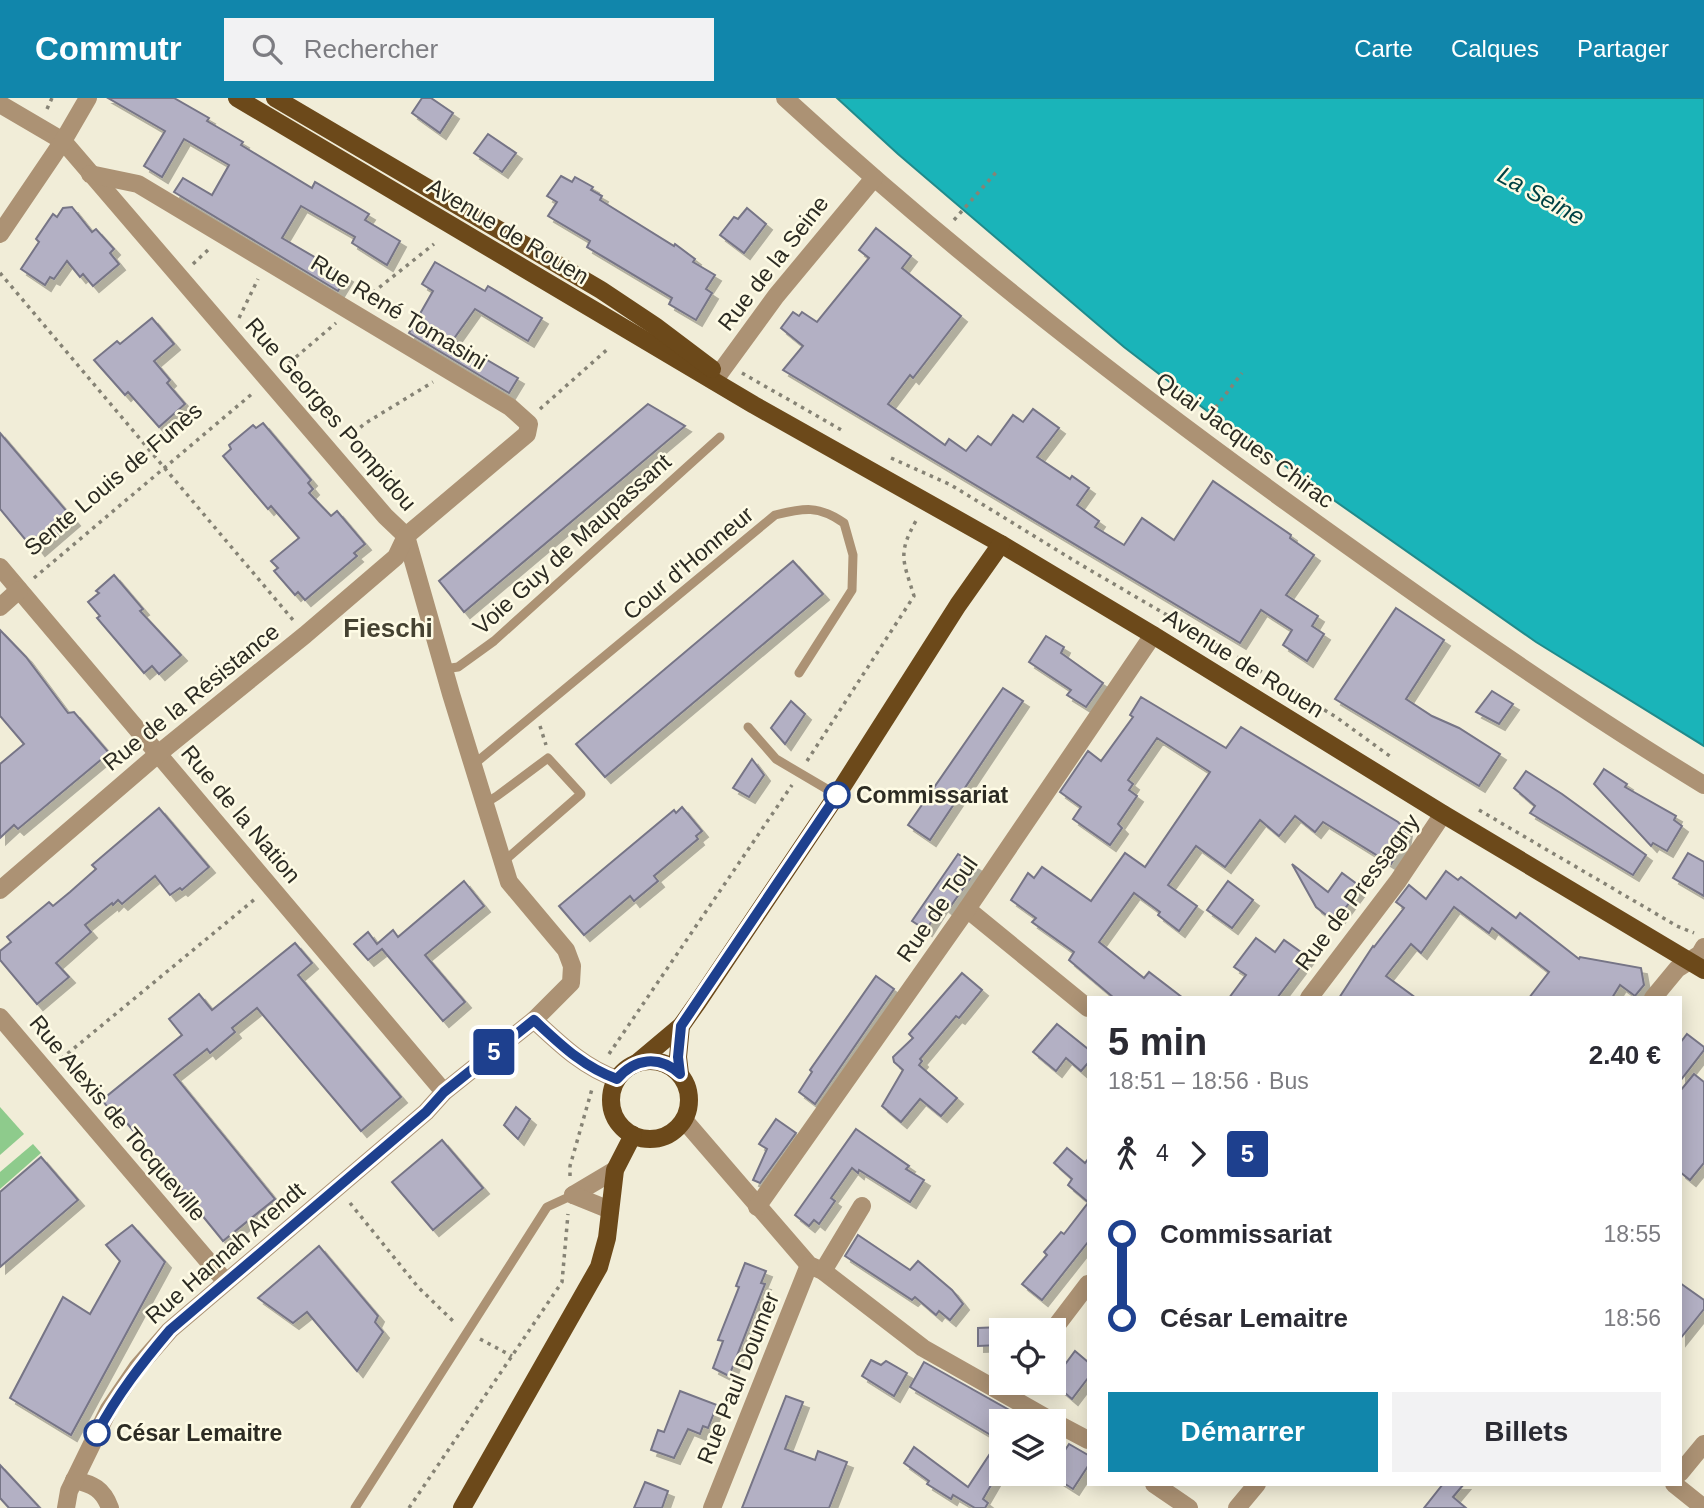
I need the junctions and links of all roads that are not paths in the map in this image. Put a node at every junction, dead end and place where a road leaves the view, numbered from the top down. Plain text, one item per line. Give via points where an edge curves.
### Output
1 (88, 98) edge
2 (237, 98) edge
3 (275, 98) edge
4 (785, 98) edge
5 (0, 104) edge
6 (63, 141) junction
7 (381, 161) junction
8 (90, 174) junction
9 (369, 177) junction
10 (874, 178) junction
11 (0, 234) edge
12 (717, 378) junction
13 (720, 437) dead end
14 (406, 536) junction
15 (1001, 544) junction
16 (0, 568) edge
17 (19, 590) junction
18 (0, 607) edge
19 (1153, 635) junction
20 (444, 669) junction
21 (799, 673) dead end
22 (748, 727) dead end
23 (158, 754) junction
24 (473, 765) junction
25 (1704, 785) edge
26 (837, 795) junction
27 (485, 804) junction
28 (1443, 814) junction
29 (503, 862) junction
30 (0, 890) edge
31 (967, 909) junction
32 (1704, 947) edge
33 (566, 950) joint
34 (1688, 961) junction
35 (1704, 970) edge
36 (1310, 996) edge
37 (1655, 996) edge
38 (1087, 1007) edge
39 (0, 1017) edge
40 (534, 1020) junction
41 (681, 1026) junction
42 (637, 1063) junction
43 (680, 1074) junction
44 (617, 1079) junction
45 (444, 1092) junction
46 (684, 1120) junction
47 (633, 1135) junction
48 (615, 1170) junction
49 (571, 1190) junction
50 (862, 1206) dead end
51 (757, 1207) junction
52 (610, 1210) junction
53 (816, 1268) junction
54 (226, 1282) junction
55 (1087, 1285) edge
56 (1062, 1318) edge
57 (989, 1380) edge
58 (1016, 1395) edge
59 (1036, 1409) edge
60 (1066, 1428) edge
61 (1087, 1439) edge
62 (1704, 1444) edge
63 (1682, 1471) edge
64 (74, 1480) junction
65 (1157, 1486) edge
66 (1255, 1486) edge
67 (1676, 1486) edge
68 (66, 1508) edge
69 (110, 1508) edge
70 (355, 1508) edge
71 (462, 1508) edge
72 (712, 1508) edge
73 (1189, 1508) edge
74 (1237, 1508) edge
75 (1704, 1508) edge

1 - 6 street
2 - 9 main road, Avenue de Rouen
3 - 7 main road, Avenue de Rouen
4 - 10 street, Quai Jacques Chirac
5 - 6 street
6 - 8 street, Rue Georges Pompidou
6 - 11 street
7 - 9 main road
7 - 12 main road, Avenue de Rouen via 601,290 655,326
8 - 14 street, Rue Georges Pompidou
8 - 14 street, Rue René Tomasini via 138,184 345,315 510,407 529,424 527,435
9 - 12 main road, Avenue de Rouen
10 - 12 street, Rue de la Seine via 776,296
10 - 25 street, Quai Jacques Chirac via 1017,298 1194,436 1461,627
12 - 15 main road, Avenue de Rouen via 754,405
13 - 20 lane, Voie Guy de Maupassant via 495,641 458,667
14 - 20 street, Rue Georges Pompidou
14 - 23 street, Rue de la Résistance via 396,557
15 - 19 main road, Avenue de Rouen
15 - 26 main road
16 - 17 street, Rue de la Nation
17 - 18 street, Sente Louis de Funès
17 - 23 street, Rue de la Nation
19 - 28 main road, Avenue de Rouen
19 - 31 street, Rue de Toul
20 - 24 street, Rue Georges Pompidou
21 - 24 lane, Cour d'Honneur via 852,590 853,555 844,523 818,509 775,515
22 - 26 lane via 776,759
23 - 30 street, Rue de la Résistance
23 - 45 street, Rue de la Nation
24 - 27 street, Rue Georges Pompidou
26 - 41 main road
27 - 29 street, Rue Georges Pompidou
27 - 29 lane via 548,758 581,794
28 - 34 main road, Avenue de Rouen
28 - 36 street, Rue de Pressagny
29 - 33 street, Rue Georges Pompidou via 509,882
31 - 38 street
31 - 51 street, Rue de Toul
32 - 34 street
33 - 40 street, Rue Hannah Arendt via 572,966 571,983
34 - 35 main road, Avenue de Rouen
34 - 37 street
39 - 54 street, Rue Alexis de Tocqueville
40 - 44 street via 578,1060
40 - 45 street, Rue Hannah Arendt
41 - 42 main road
41 - 43 main road
42 - 43 main road via 661,1062
42 - 44 main road
43 - 46 main road via 690,1098
44 - 47 main road via 612,1090 614,1115
45 - 54 street, Rue Hannah Arendt
46 - 47 main road via 657,1139
46 - 51 street
47 - 48 main road
48 - 49 street
48 - 52 main road
49 - 52 street
49 - 70 lane via 547,1207
50 - 53 street, Rue Paul Doumer
51 - 53 street
52 - 71 main road via 599,1267
53 - 57 street via 923,1348
53 - 72 street, Rue Paul Doumer
54 - 64 street, Rue Hannah Arendt via 170,1330 137,1368
55 - 56 street
58 - 59 street
60 - 61 street
62 - 63 street
64 - 68 street, Rue Hannah Arendt
64 - 69 street via 105,1494
65 - 73 street
66 - 74 street
67 - 75 street

